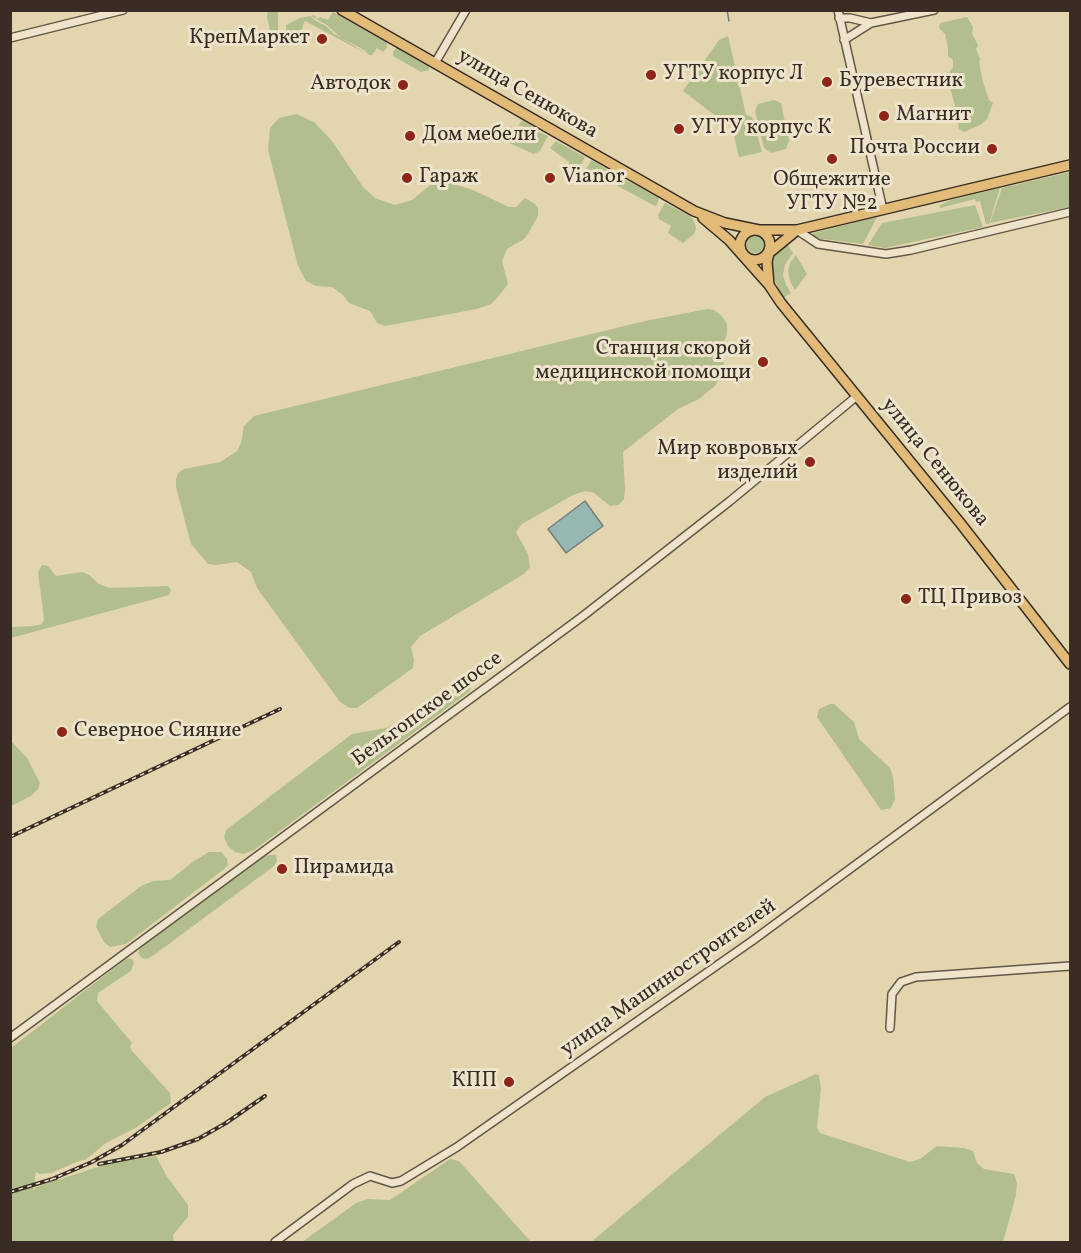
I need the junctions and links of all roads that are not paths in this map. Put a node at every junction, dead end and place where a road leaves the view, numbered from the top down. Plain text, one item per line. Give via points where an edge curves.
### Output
1 (123, 10) edge
2 (342, 10) edge
3 (466, 10) edge
4 (934, 10) edge
5 (838, 14) edge
6 (871, 23) junction
7 (10, 38) edge
8 (844, 40) junction
9 (435, 63) junction
10 (1071, 165) edge
11 (883, 210) junction
12 (694, 211) junction
13 (1071, 212) edge
14 (759, 230) junction
15 (797, 230) junction
16 (769, 252) junction
17 (744, 256) junction
18 (769, 285) junction
19 (857, 396) junction
20 (1071, 664) edge
21 (1071, 707) edge
22 (1071, 966) edge
23 (890, 1028) dead end
24 (10, 1038) edge
25 (275, 1242) edge

1 - 7 street
2 - 9 main road, улица Сенюкова
3 - 9 street
4 - 6 street
5 - 6 street
5 - 8 street
6 - 8 street
8 - 11 street
9 - 12 main road, улица Сенюкова
10 - 11 main road
11 - 15 main road
12 - 14 main road, улица Сенюкова
12 - 17 main road, улица Сенюкова
13 - 15 street via 886,254 818,244
14 - 15 main road, улица Сенюкова
14 - 16 main road via 770,240
14 - 17 main road via 749,231 742,238
15 - 16 main road
16 - 17 main road via 758,260
16 - 18 main road
17 - 18 main road, улица Сенюкова
18 - 19 main road, улица Сенюкова
19 - 20 main road, улица Сенюкова
19 - 24 street, Бельгопское шоссе via 583,616
21 - 25 street, улица Машиностроителей via 761,935 457,1147 401,1181 392,1183 370,1176 353,1184
22 - 23 street via 916,977 902,982 892,994

